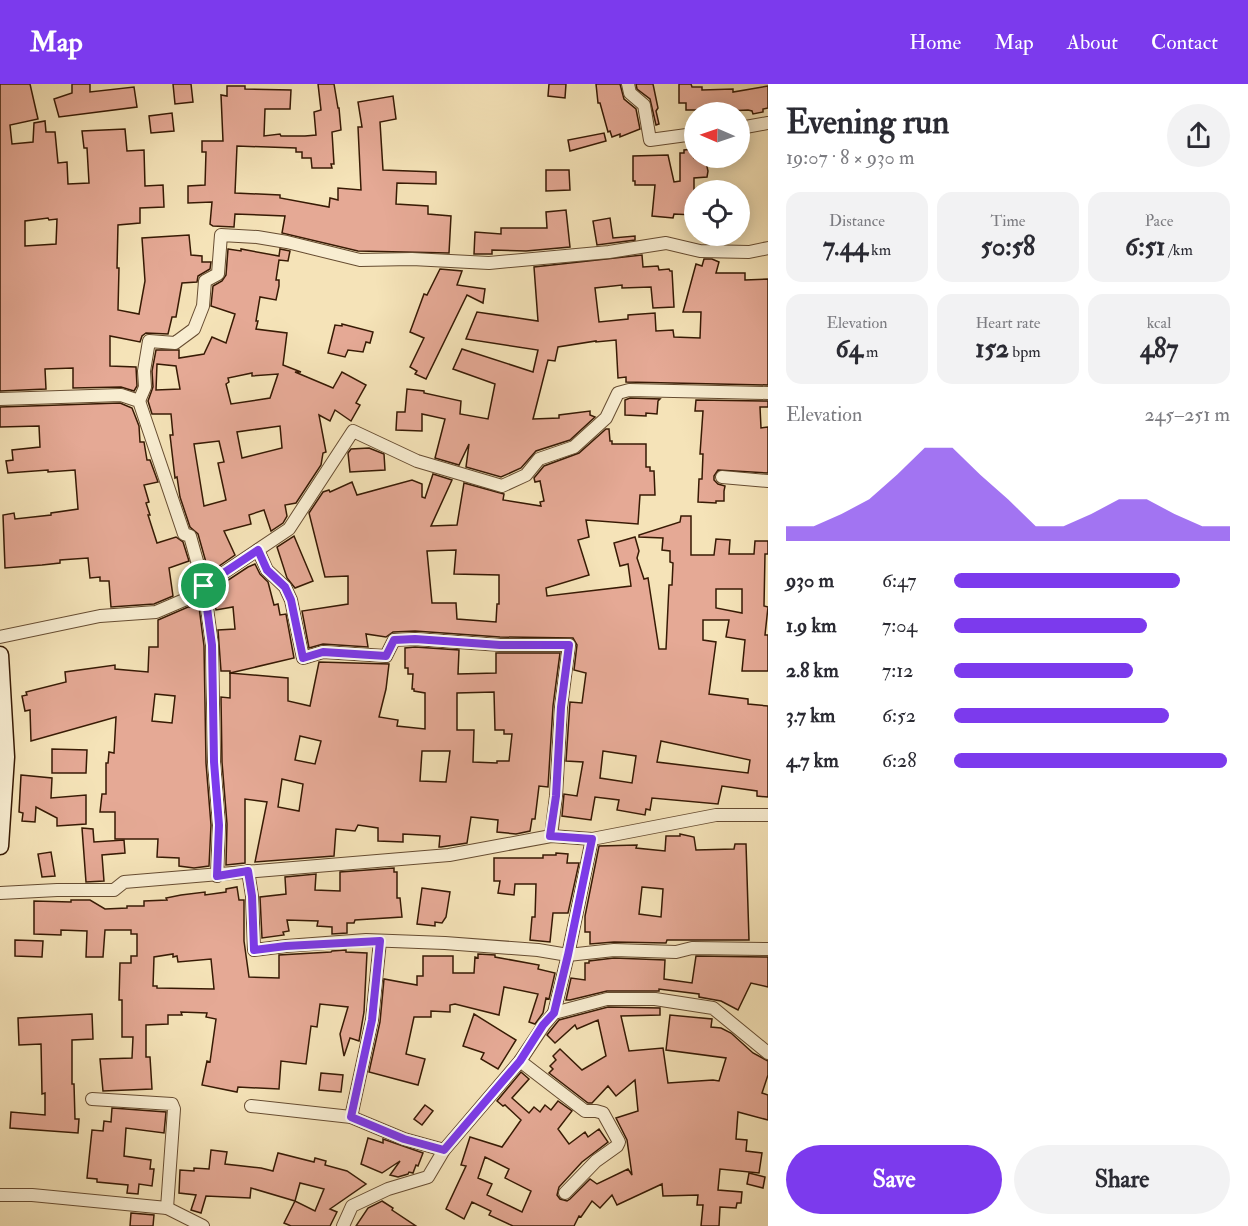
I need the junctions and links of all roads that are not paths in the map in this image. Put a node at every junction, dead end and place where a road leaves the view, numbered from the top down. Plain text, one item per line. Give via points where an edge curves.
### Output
1 (628, 84) edge
2 (768, 123) edge
3 (750, 126) edge
4 (684, 136) edge
5 (768, 248) edge
6 (768, 393) edge
7 (0, 399) edge
8 (139, 401) junction
9 (722, 477) dead end
10 (768, 481) edge
11 (258, 550) junction
12 (204, 586) junction
13 (0, 637) edge
14 (0, 655) edge
15 (768, 815) edge
16 (550, 836) junction
17 (592, 839) junction
18 (0, 846) edge
19 (248, 871) junction
20 (217, 876) junction
21 (0, 893) edge
22 (380, 941) junction
23 (768, 949) edge
24 (568, 955) junction
25 (554, 1013) junction
26 (768, 1053) edge
27 (520, 1061) junction
28 (92, 1099) dead end
29 (251, 1106) dead end
30 (351, 1117) junction
31 (444, 1150) junction
32 (566, 1193) dead end
33 (0, 1195) edge
34 (167, 1208) junction
35 (203, 1226) edge
36 (344, 1226) edge

1 - 4 street via 630,93 644,105 650,140
2 - 3 street
5 - 8 street via 749,252 700,251 666,243 489,263 360,260 277,240 221,235 218,274 205,281 194,329 175,343 149,341 145,387
6 - 11 street via 618,393 606,418 574,447 539,459 526,475 502,486 417,461 353,430 288,529
7 - 8 street via 121,395
8 - 12 street via 184,534 190,536
9 - 10 street
11 - 12 street
11 - 16 street via 267,570 285,587 291,600 303,658 323,652 386,656 394,640 569,645
12 - 13 street via 198,594 156,612 100,616
12 - 20 street via 212,645 219,825
14 - 18 main road via 6,758
15 - 17 street via 716,815
16 - 17 street
16 - 19 street via 449,855
17 - 24 street
19 - 20 street
19 - 22 street via 254,950
20 - 21 street via 124,882 114,890
22 - 24 street
22 - 30 street via 372,1020
23 - 24 street via 692,948 676,952
24 - 25 street
25 - 26 street via 607,999 655,999 713,1008
25 - 27 street
27 - 31 street
27 - 32 street via 585,1111 603,1113 619,1142
28 - 34 street via 172,1104
29 - 30 street
30 - 31 street via 404,1139
31 - 36 street via 428,1177 388,1189 352,1206
33 - 34 street
34 - 35 street

